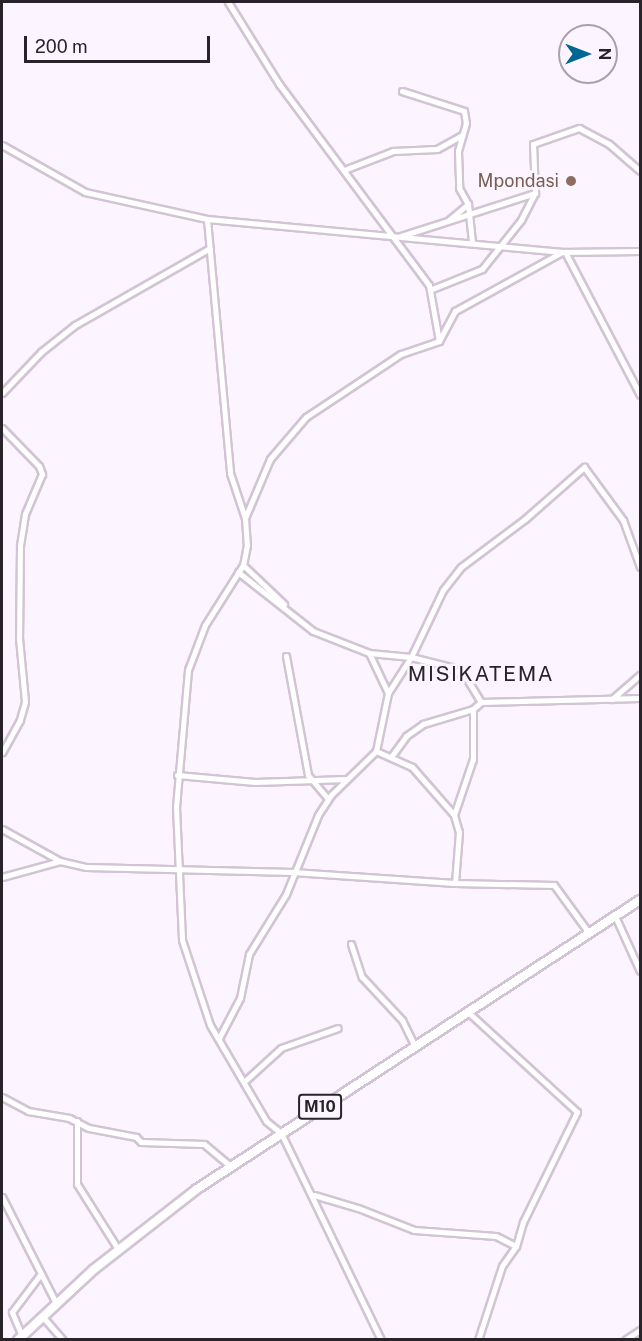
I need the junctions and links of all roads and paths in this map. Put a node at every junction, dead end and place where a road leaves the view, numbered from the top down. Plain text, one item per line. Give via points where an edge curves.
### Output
1 (228, 2) edge
2 (402, 91) dead end
3 (462, 135) junction
4 (2, 145) edge
5 (344, 170) junction
6 (640, 171) edge
7 (535, 193) junction
8 (468, 204) junction
9 (471, 217) junction
10 (207, 219) junction
11 (448, 220) junction
12 (390, 236) junction
13 (400, 237) junction
14 (472, 243) junction
15 (499, 246) junction
16 (210, 248) junction
17 (640, 251) edge
18 (563, 252) junction
19 (432, 289) junction
20 (439, 341) junction
21 (2, 393) edge
22 (640, 396) edge
23 (2, 428) edge
24 (245, 518) junction
25 (243, 565) junction
26 (640, 567) edge
27 (238, 572) junction
28 (288, 611) junction
29 (369, 653) junction
30 (286, 656) dead end
31 (411, 657) junction
32 (640, 675) edge
33 (388, 693) junction
34 (640, 698) edge
35 (612, 699) junction
36 (481, 702) junction
37 (474, 709) junction
38 (376, 751) junction
39 (2, 752) edge
40 (391, 757) junction
41 (177, 775) junction
42 (349, 779) junction
43 (311, 782) junction
44 (328, 799) junction
45 (454, 815) junction
46 (2, 829) edge
47 (60, 861) junction
48 (177, 868) junction
49 (293, 872) junction
50 (2, 878) edge
51 (454, 883) junction
52 (640, 900) edge
53 (615, 916) junction
54 (589, 933) junction
55 (351, 944) dead end
56 (640, 971) edge
57 (468, 1012) junction
58 (338, 1028) dead end
59 (219, 1038) junction
60 (415, 1047) junction
61 (246, 1080) junction
62 (2, 1097) edge
63 (77, 1121) junction
64 (281, 1133) junction
65 (231, 1167) junction
66 (314, 1195) junction
67 (2, 1197) edge
68 (516, 1246) junction
69 (118, 1249) junction
70 (40, 1275) junction
71 (56, 1303) junction
72 (42, 1316) junction
73 (640, 1330) edge
74 (20, 1338) edge
75 (63, 1340) edge
76 (381, 1340) edge
77 (478, 1340) edge
78 (625, 1340) edge

1 - 5 street via 279,84
2 - 3 street via 464,111
3 - 5 street via 437,149 393,152
3 - 8 street via 459,188
4 - 10 street via 92,195
5 - 12 street
6 - 7 street via 609,144 575,128 533,144
7 - 9 street
7 - 15 street via 521,220
8 - 9 street
8 - 11 street
9 - 11 street
9 - 14 street
10 - 12 street
10 - 16 street
11 - 13 street
12 - 13 street
12 - 19 street
13 - 14 street
14 - 15 street
15 - 18 street
15 - 19 street via 482,269
16 - 21 street via 75,325 41,352
16 - 24 street via 230,473
17 - 18 street
18 - 20 street via 455,311
18 - 22 street
19 - 20 street
20 - 24 street via 401,354 306,417 270,459
23 - 39 street via 42,474 25,514 20,547 19,638 25,702
24 - 25 street
25 - 27 street
25 - 28 street
26 - 31 street via 623,520 588,469 580,468 525,519 461,567 443,590
27 - 28 street
27 - 41 street via 190,658
28 - 29 street via 313,631
29 - 31 street
29 - 33 street
30 - 43 street
31 - 33 street
31 - 36 street via 451,667 467,679
32 - 35 street
33 - 38 street
34 - 35 street
35 - 36 street
36 - 37 street
37 - 40 street via 423,724 406,736
37 - 45 street via 473,759
38 - 40 street
38 - 42 street
40 - 45 street via 412,767
41 - 43 street
41 - 48 street
42 - 43 street
42 - 44 street
43 - 44 street
44 - 49 street
45 - 51 street via 459,832
46 - 47 street
47 - 48 street via 86,867
47 - 50 street
48 - 49 street
48 - 59 street via 185,957
49 - 51 street
49 - 59 street via 286,894 249,954 238,1004
51 - 54 street via 554,885
52 - 53 highway, M10
53 - 54 highway, M10
53 - 56 street
54 - 57 highway, M10
55 - 60 street via 362,977 402,1020
57 - 60 highway, M10
57 - 68 street via 577,1112
58 - 61 street via 281,1048
59 - 61 street
60 - 64 highway, M10
61 - 64 street via 266,1121
62 - 63 street via 28,1111
63 - 65 street via 153,1145 204,1144
63 - 69 street via 76,1184
64 - 65 highway, M10
64 - 66 street
65 - 69 highway, M10
66 - 68 street via 414,1230 496,1236
66 - 76 street
67 - 70 street
68 - 77 street via 502,1266 489,1298
69 - 71 highway, M10
70 - 71 street
70 - 74 street via 12,1312
71 - 72 highway, M10
72 - 74 highway, M10
72 - 75 street
73 - 78 street

